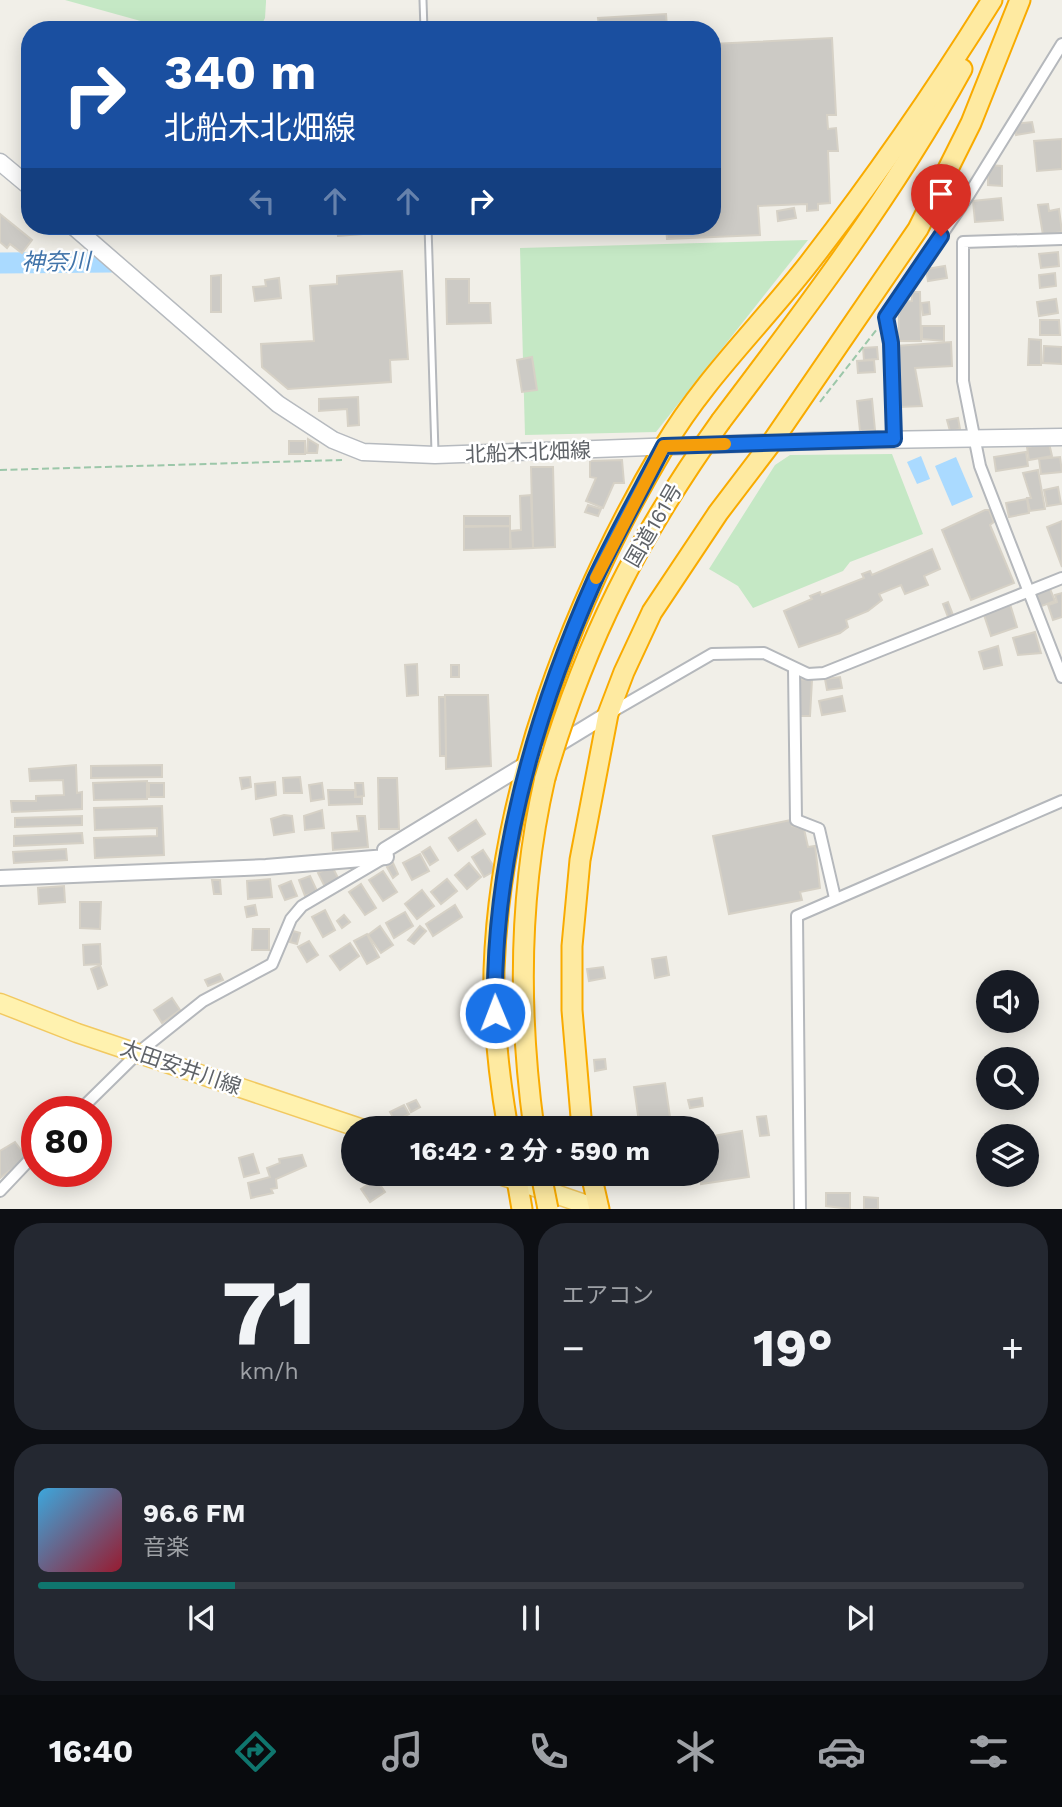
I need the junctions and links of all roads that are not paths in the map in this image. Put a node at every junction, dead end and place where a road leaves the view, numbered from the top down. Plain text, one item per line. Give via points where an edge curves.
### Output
1 (423, 0) edge
2 (992, 0) edge
3 (999, 0) edge
4 (1020, 0) edge
5 (424, 21) edge
6 (1062, 44) edge
7 (0, 162) edge
8 (21, 180) edge
9 (83, 235) edge
10 (428, 235) edge
11 (1062, 239) edge
12 (1062, 437) edge
13 (975, 438) junction
14 (894, 439) junction
15 (772, 442) junction
16 (664, 446) junction
17 (435, 455) junction
18 (1062, 578) edge
19 (1029, 590) junction
20 (794, 669) junction
21 (1062, 677) edge
22 (608, 714) junction
23 (527, 765) junction
24 (1062, 801) edge
25 (386, 857) junction
26 (0, 878) edge
27 (835, 898) junction
28 (0, 1003) edge
29 (139, 1052) junction
30 (94, 1096) edge
31 (507, 1116) edge
32 (533, 1116) edge
33 (581, 1116) edge
34 (341, 1121) edge
35 (21, 1169) edge
36 (518, 1186) edge
37 (539, 1186) edge
38 (543, 1186) edge
39 (594, 1186) edge
40 (0, 1191) edge
41 (599, 1208) edge
42 (522, 1209) edge
43 (548, 1209) edge
44 (800, 1209) edge

1 - 5 lane
2 - 16 highway via 854,204 710,380
3 - 32 highway, 国道161号, bridge via 949,93 889,187 672,489 614,593 579,674 545,778 532,839 522,944
4 - 15 highway via 971,123 918,229
6 - 14 street via 886,317
7 - 8 main road
9 - 17 main road, 北船木北畑線 via 278,404 333,440 363,452
10 - 17 lane
11 - 13 street via 963,242 963,381
12 - 13 main road, 北船木北畑線
13 - 14 main road, 北船木北畑線
13 - 19 street via 980,467
14 - 15 main road, 北船木北畑線
15 - 16 main road, 北船木北畑線
15 - 22 highway via 652,612
16 - 17 main road, 北船木北畑線
16 - 23 highway via 596,578
18 - 19 street
19 - 20 street via 824,673
19 - 21 street
20 - 22 street via 764,653 712,654
20 - 27 street via 796,820 820,829
22 - 23 street
22 - 33 highway via 585,819 572,946
23 - 25 street via 385,850
23 - 31 highway via 499,900 494,972
24 - 27 street
25 - 26 street
25 - 29 street via 302,906 291,919 272,964 203,1001
27 - 44 street via 797,916
28 - 29 main road, 太田安井川線
29 - 30 street
29 - 34 main road, 太田安井川線
35 - 40 street
36 - 42 highway
37 - 41 main road
38 - 43 highway, bridge
39 - 41 highway

